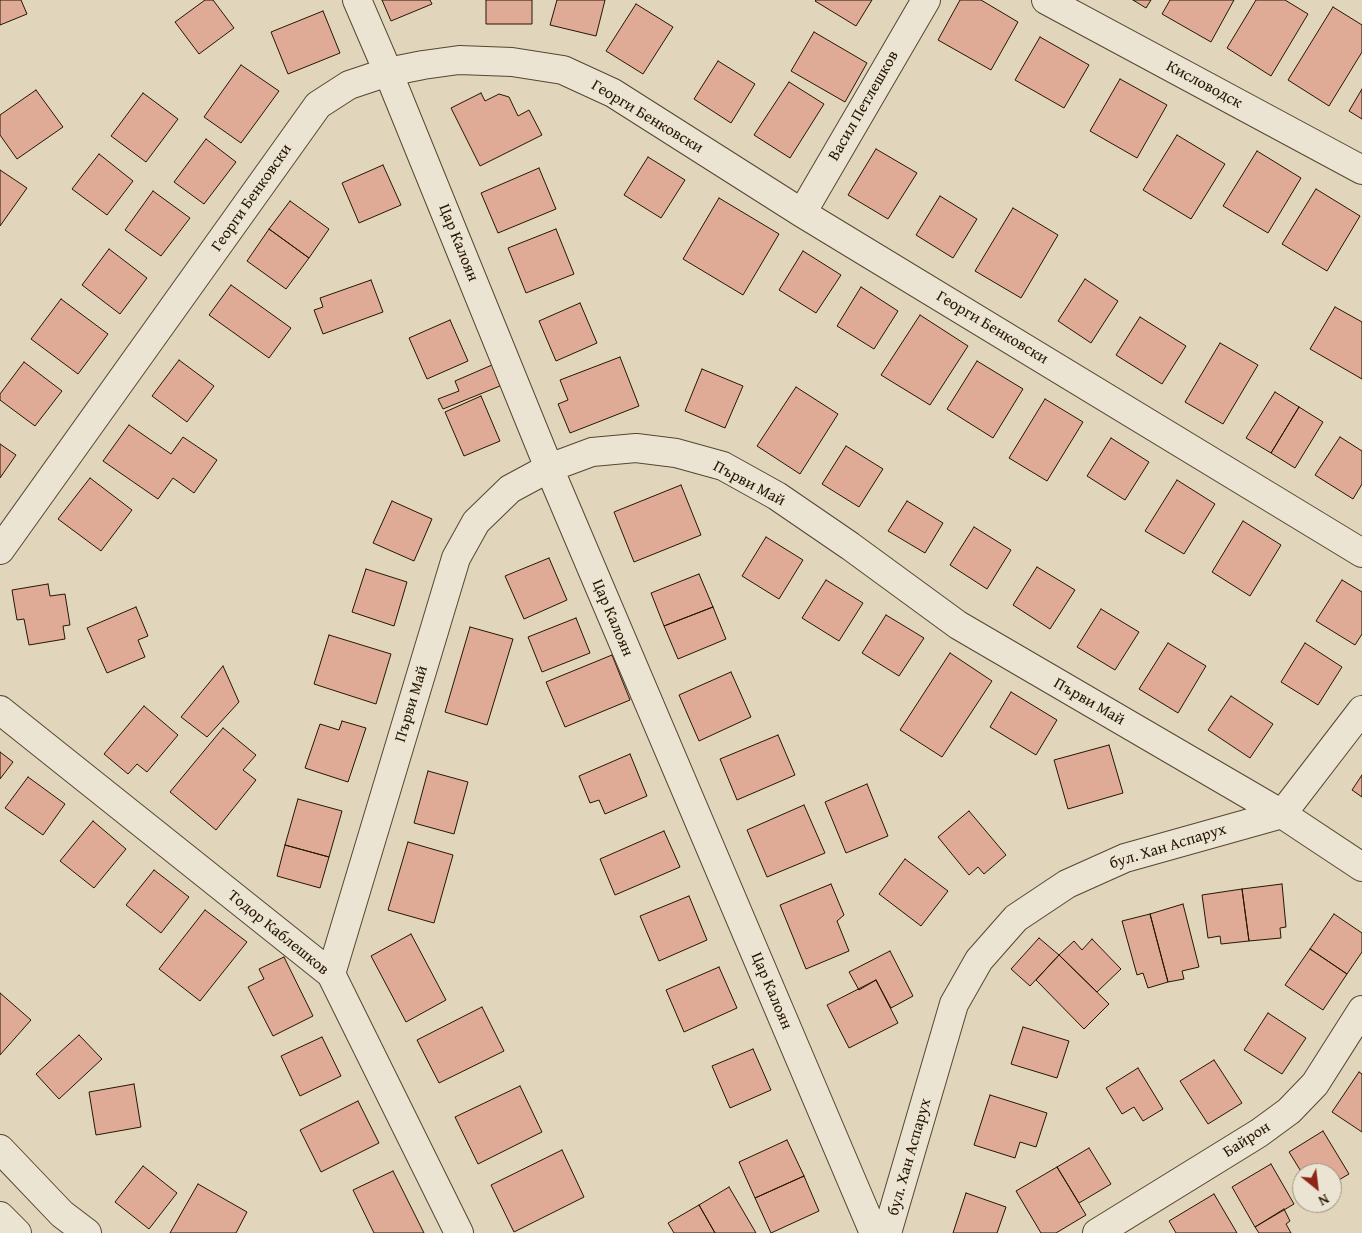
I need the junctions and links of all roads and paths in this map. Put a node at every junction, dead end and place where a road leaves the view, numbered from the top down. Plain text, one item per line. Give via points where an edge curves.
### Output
1 (357, 0) edge
2 (926, 0) edge
3 (1046, 0) edge
4 (388, 72) junction
5 (1362, 170) edge
6 (802, 213) junction
7 (549, 468) junction
8 (0, 550) edge
9 (1362, 553) edge
10 (0, 710) edge
11 (1362, 710) edge
12 (1282, 814) junction
13 (1362, 868) edge
14 (331, 974) junction
15 (1362, 1010) edge
16 (0, 1149) edge
17 (0, 1216) edge
18 (16, 1233) edge
19 (87, 1233) edge
20 (459, 1233) edge
21 (874, 1233) edge
22 (887, 1233) edge
23 (1097, 1233) edge

1 - 4 street, Цар Калоян
2 - 6 street, Васил Петлешков
3 - 5 street, Кисловодск
4 - 6 street, Георги Бенковски via 459,60 512,62 563,70 613,93
4 - 7 street, Цар Калоян
4 - 8 street, Георги Бенковски via 349,85 318,105
6 - 9 street, Георги Бенковски
7 - 12 street, Първи Май via 592,452 636,448 676,453 723,466 777,496 958,625
7 - 14 street, Първи Май via 510,489 476,522 456,558
7 - 21 street, Цар Калоян
10 - 14 street, Тодор Каблешков
11 - 12 street
12 - 13 street
12 - 22 street, бул. Хан Аспарух via 1125,858 1066,884 1016,918 979,960 954,1004
14 - 20 street, Тодор Каблешков
15 - 23 street, Байрон via 1316,1084 1289,1111
16 - 19 street via 62,1214
17 - 18 street

